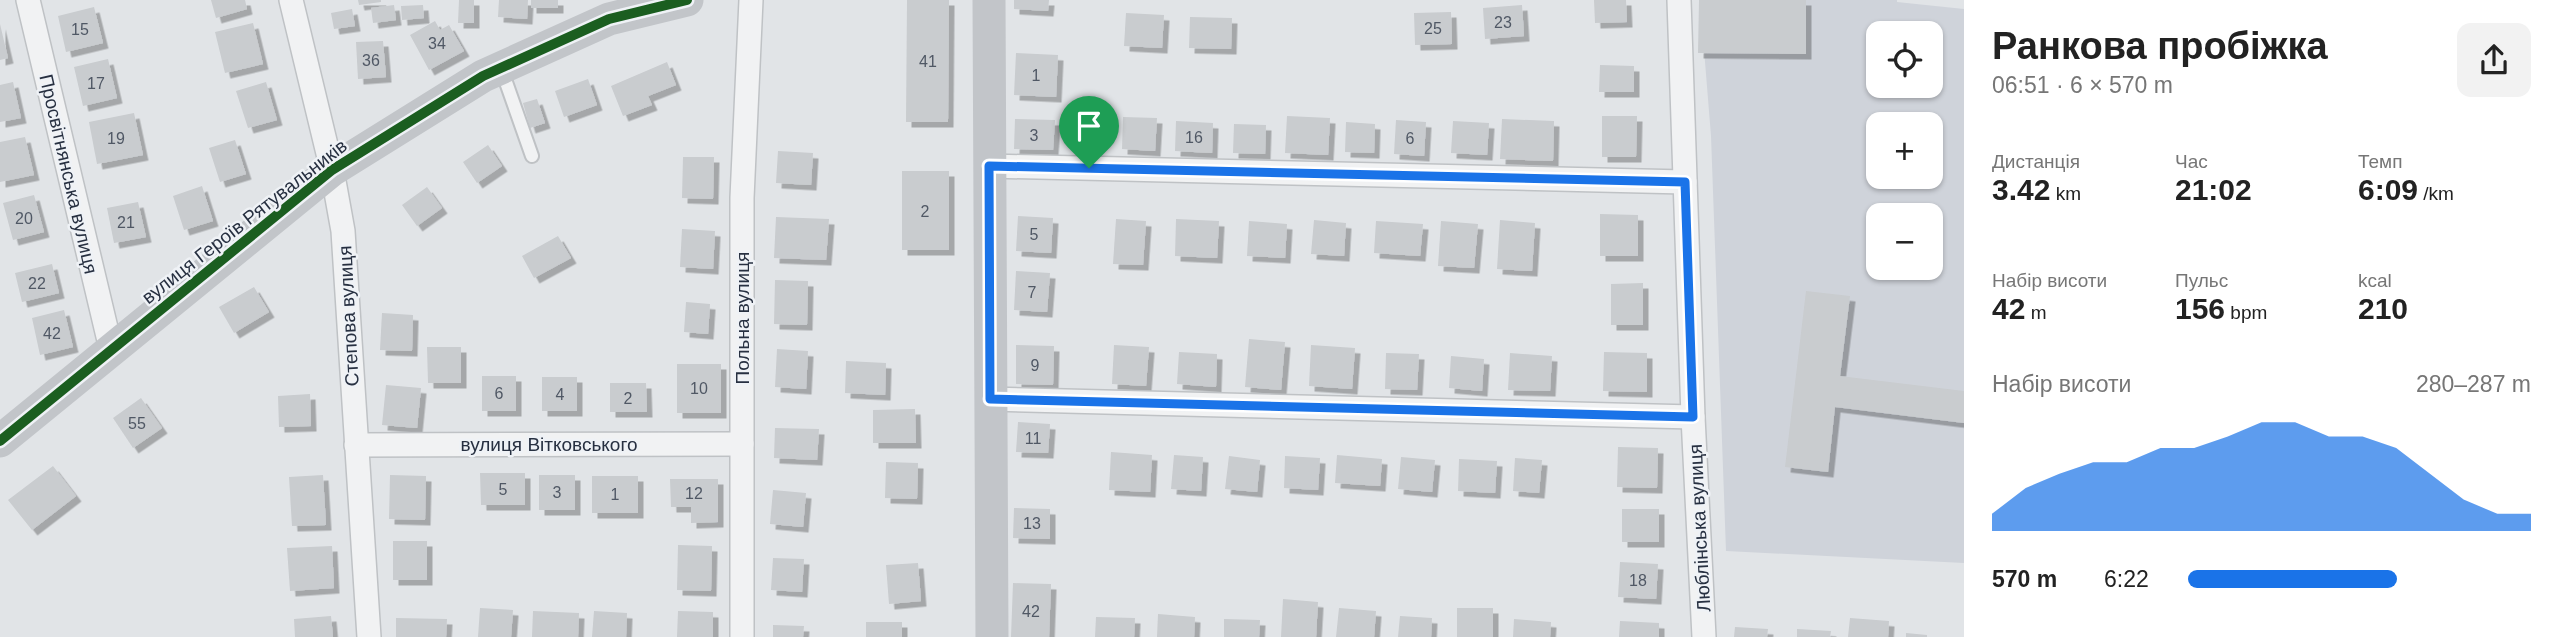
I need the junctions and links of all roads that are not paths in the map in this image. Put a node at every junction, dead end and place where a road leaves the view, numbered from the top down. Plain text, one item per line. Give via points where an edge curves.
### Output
1 (28, 0) edge
2 (292, 0) edge
3 (687, 0) edge
4 (751, 0) edge
5 (989, 0) edge
6 (1679, 0) edge
7 (608, 10) edge
8 (501, 68) junction
9 (532, 156) dead end
10 (989, 166) junction
11 (332, 170) junction
12 (1685, 182) junction
13 (111, 349) junction
14 (990, 399) junction
15 (1693, 417) junction
16 (0, 442) edge
17 (742, 444) junction
18 (356, 445) junction
19 (369, 637) edge
20 (743, 637) edge
21 (992, 637) edge
22 (1704, 637) edge

1 - 13 street, Просвітнянська вулиця
2 - 11 street, Степова вулиця
3 - 7 street, вулиця Героїв Рятувальників
4 - 17 street, Польна вулиця via 742,198
5 - 10 street
6 - 12 street, Люблінська вулиця
7 - 8 street, вулиця Героїв Рятувальників
8 - 9 lane
8 - 11 street, вулиця Героїв Рятувальників
10 - 12 street
10 - 14 street
11 - 13 street, вулиця Героїв Рятувальників
11 - 18 street, Степова вулиця via 343,230
12 - 15 street, Люблінська вулиця
13 - 16 street, вулиця Героїв Рятувальників
14 - 15 street
14 - 21 street
15 - 22 street, Люблінська вулиця
17 - 18 street, вулиця Вітковського
17 - 20 street, Польна вулиця
18 - 19 street, Степова вулиця

